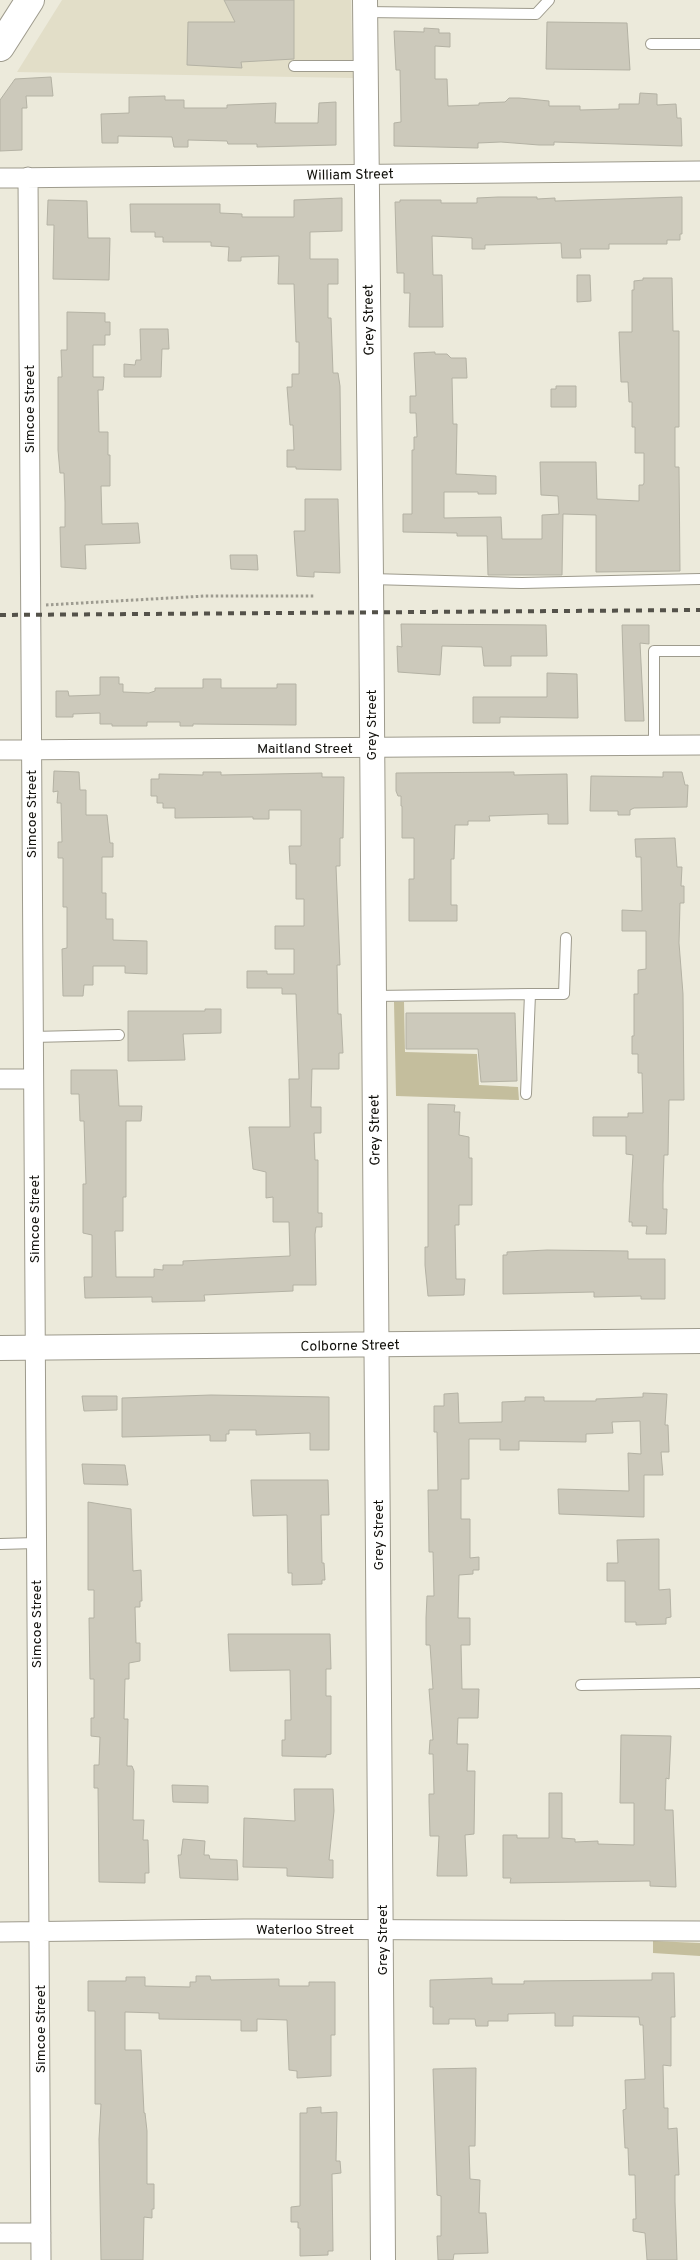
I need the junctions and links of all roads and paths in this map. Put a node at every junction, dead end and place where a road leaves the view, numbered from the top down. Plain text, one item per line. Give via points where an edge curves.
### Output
1 (30, 0) edge
2 (549, 0) edge
3 (365, 6) edge
4 (651, 44) dead end
5 (700, 44) edge
6 (0, 47) edge
7 (294, 66) dead end
8 (365, 66) junction
9 (700, 171) edge
10 (366, 174) junction
11 (0, 178) edge
12 (28, 178) junction
13 (371, 579) junction
14 (700, 579) edge
15 (315, 596) dead end
16 (30, 606) junction
17 (700, 651) edge
18 (654, 744) junction
19 (700, 745) edge
20 (371, 748) junction
21 (0, 750) edge
22 (30, 750) junction
23 (566, 938) dead end
24 (530, 994) junction
25 (373, 996) junction
26 (119, 1035) dead end
27 (32, 1037) junction
28 (0, 1079) edge
29 (33, 1079) junction
30 (526, 1094) dead end
31 (700, 1341) edge
32 (376, 1344) junction
33 (0, 1348) edge
34 (35, 1348) junction
35 (36, 1543) junction
36 (0, 1544) edge
37 (700, 1682) edge
38 (581, 1685) dead end
39 (382, 1930) junction
40 (700, 1930) edge
41 (0, 1932) edge
42 (39, 1932) junction
43 (0, 2233) edge
44 (41, 2233) junction
45 (41, 2260) edge
46 (384, 2260) edge

1 - 6 main road
2 - 3 lane via 536,14
3 - 8 street, Grey Street
4 - 5 lane
7 - 8 lane
8 - 10 street, Grey Street
9 - 10 street, William Street
10 - 12 street, William Street
10 - 13 street, Grey Street
11 - 12 street, William Street
12 - 16 street, Simcoe Street
13 - 14 lane via 522,583
13 - 20 street, Grey Street
15 - 16 path via 205,596
16 - 22 street, Simcoe Street
17 - 18 lane via 654,652
18 - 19 street, Maitland Street
18 - 20 street, Maitland Street
20 - 22 street, Maitland Street
20 - 25 street, Grey Street
21 - 22 street, Maitland Street
22 - 27 street, Simcoe Street
23 - 24 lane via 564,994
24 - 25 lane
24 - 30 lane
25 - 32 street, Grey Street
26 - 27 lane
27 - 29 street, Simcoe Street
28 - 29 street
29 - 34 street, Simcoe Street
31 - 32 street, Colborne Street
32 - 34 street, Colborne Street
32 - 39 street, Grey Street
33 - 34 street, Colborne Street
34 - 35 street, Simcoe Street
35 - 36 lane
35 - 42 street, Simcoe Street
37 - 38 lane
39 - 40 street, Waterloo Street
39 - 42 street, Waterloo Street
39 - 46 street, Grey Street
41 - 42 street, Waterloo Street
42 - 44 street, Simcoe Street
43 - 44 street
44 - 45 street, Simcoe Street

